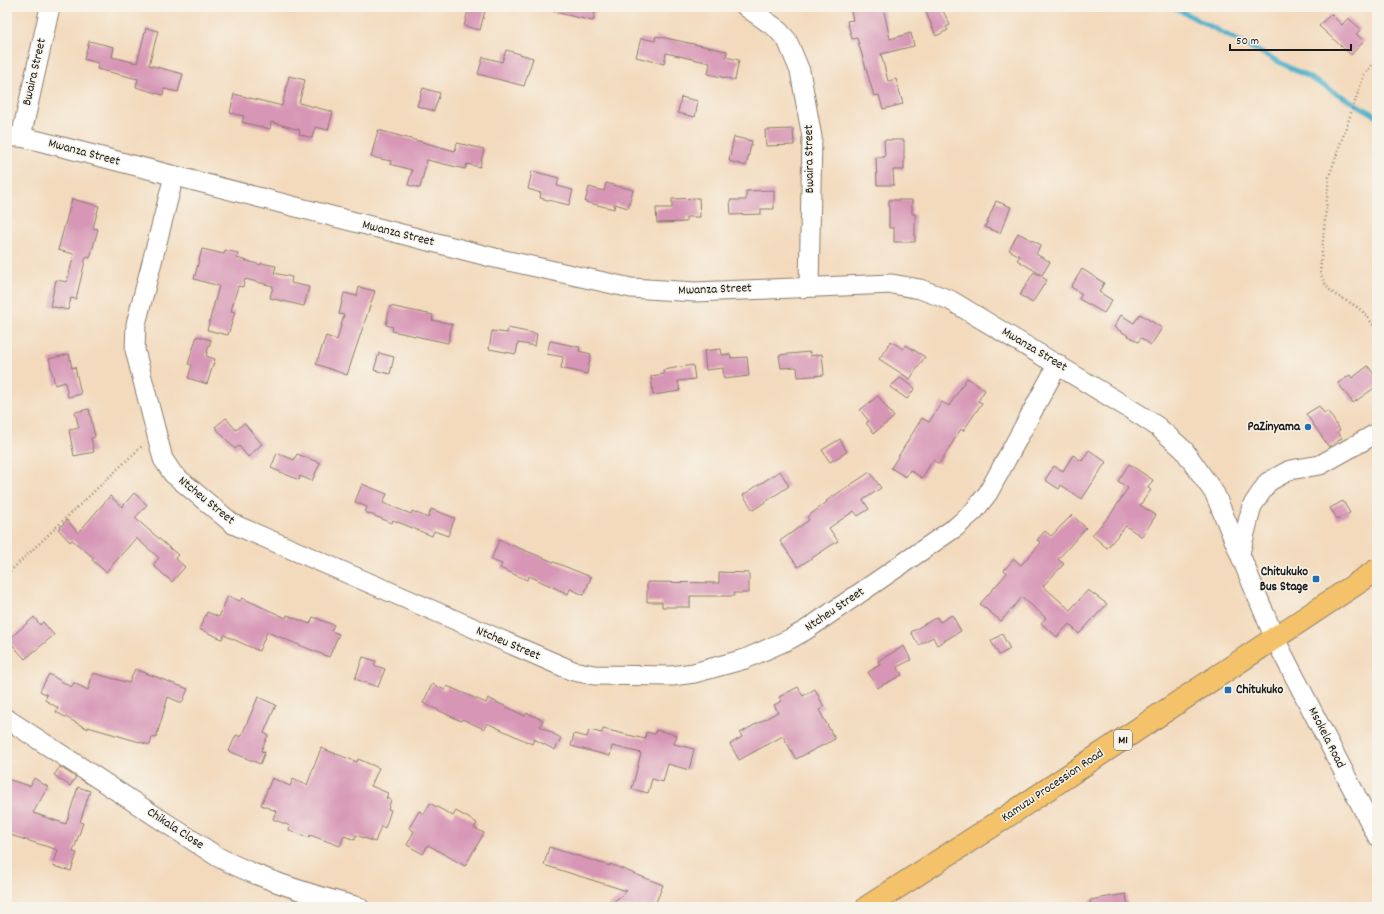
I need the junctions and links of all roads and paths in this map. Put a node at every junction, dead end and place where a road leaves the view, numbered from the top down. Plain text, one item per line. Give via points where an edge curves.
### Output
1 (50, 7) edge
2 (746, 7) edge
3 (1377, 59) edge
4 (14, 137) edge
5 (174, 176) junction
6 (809, 286) junction
7 (1377, 331) edge
8 (1058, 364) junction
9 (157, 432) junction
10 (1377, 433) edge
11 (1240, 554) junction
12 (1377, 570) edge
13 (7, 574) edge
14 (1275, 639) junction
15 (7, 718) edge
16 (1377, 836) edge
17 (359, 907) edge
18 (867, 907) edge

1 - 4 street, Bwaira Street
2 - 6 street, Bwaira Street via 776,28 787,40 800,71 812,137
3 - 7 path via 1364,75 1355,97 1329,177 1320,272 1324,285 1364,313
4 - 5 street, Mwanza Street
5 - 6 street, Mwanza Street via 495,258 630,288 695,292
5 - 9 street, Ntcheu Street via 136,324 135,350
6 - 8 street, Mwanza Street via 892,284 935,293
8 - 9 street, Ntcheu Street via 988,493 974,511 956,527 790,640 745,659 694,673 672,676 594,675 573,671 258,537 233,524 173,474 163,458
8 - 11 street, Mwanza Street via 1158,427 1184,450 1215,494
9 - 13 path
10 - 11 street via 1320,465 1290,470 1268,482 1252,506
11 - 14 street, Mwanza Street
12 - 14 highway, Kamuzu Procession Road / M1
14 - 16 street, Msokela Road
14 - 18 highway, Kamuzu Procession Road / M1
15 - 17 street, Chikala Close via 218,858 326,899

